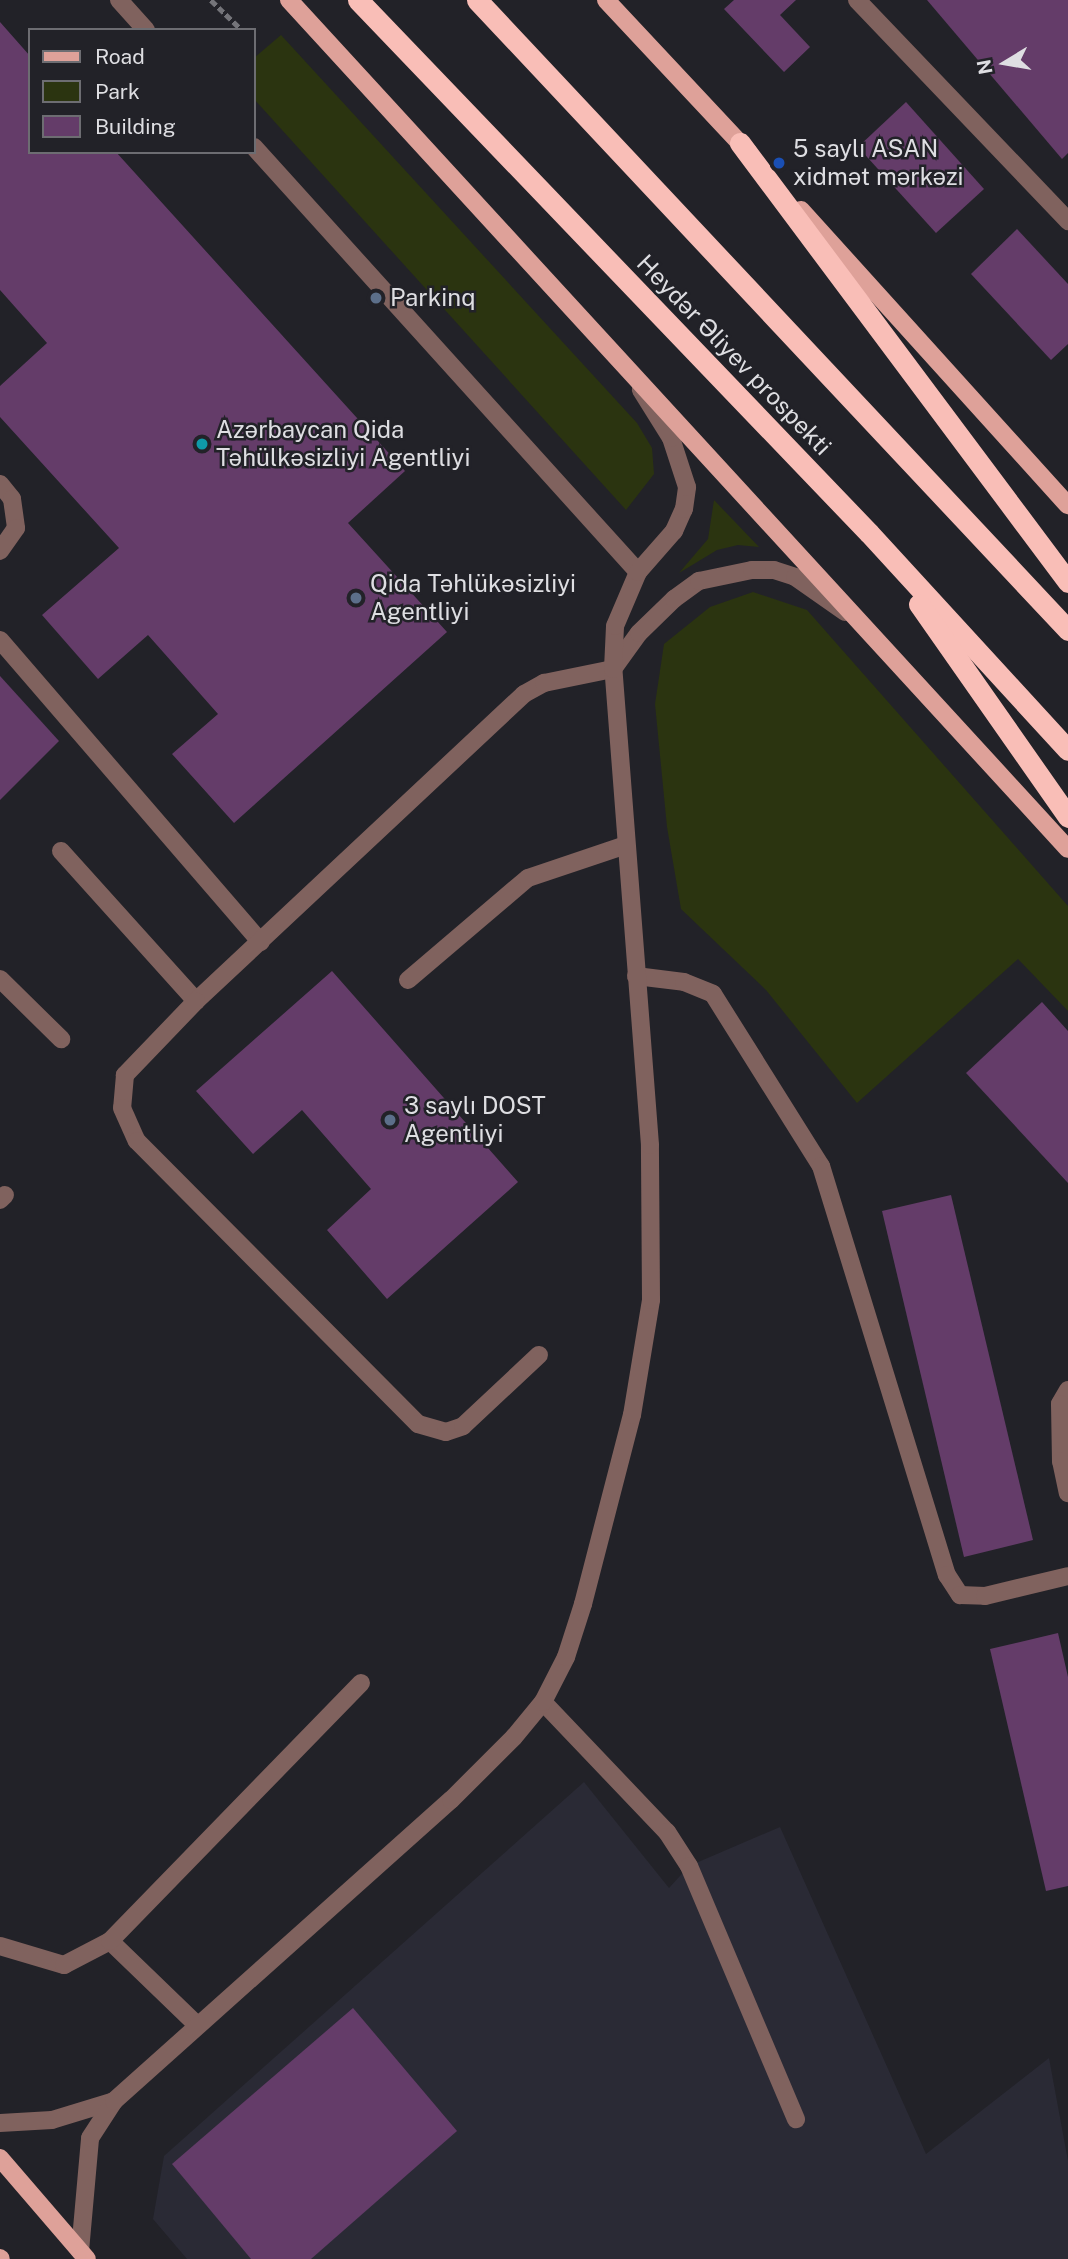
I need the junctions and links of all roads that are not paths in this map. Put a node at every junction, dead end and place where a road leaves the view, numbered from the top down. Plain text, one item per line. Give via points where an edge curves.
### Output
1 (119, 0) edge
2 (289, 0) edge
3 (358, 0) edge
4 (477, 0) edge
5 (606, 0) edge
6 (857, 0) edge
7 (144, 28) edge
8 (740, 143) junction
9 (256, 150) edge
10 (1068, 221) edge
11 (628, 369) junction
12 (0, 484) edge
13 (1068, 505) edge
14 (869, 533) junction
15 (0, 551) edge
16 (638, 572) junction
17 (1068, 582) edge
18 (859, 622) junction
19 (1068, 630) edge
20 (0, 640) edge
21 (613, 669) junction
22 (1068, 750) edge
23 (1068, 817) edge
24 (626, 845) junction
25 (1068, 849) edge
26 (61, 851) dead end
27 (261, 942) junction
28 (636, 976) junction
29 (0, 979) edge
30 (408, 980) dead end
31 (196, 1001) junction
32 (61, 1039) dead end
33 (539, 1355) dead end
34 (1068, 1390) edge
35 (1068, 1493) edge
36 (1068, 1576) edge
37 (362, 1683) dead end
38 (543, 1702) junction
39 (110, 1941) junction
40 (0, 1946) edge
41 (197, 2025) junction
42 (114, 2101) junction
43 (796, 2119) dead end
44 (0, 2123) edge
45 (0, 2158) edge
46 (83, 2255) edge

1 - 7 street
2 - 11 main road
3 - 14 highway, Heydər Əliyev prospekti
4 - 19 highway
5 - 8 main road
6 - 10 street
8 - 13 main road
8 - 17 highway
9 - 16 street
11 - 16 street via 671,438 687,487 674,531
11 - 18 main road
12 - 15 street via 12,499 16,528
14 - 22 highway, Heydər Əliyev prospekti
14 - 23 highway
16 - 21 street via 615,626
18 - 21 street via 795,577 775,570 727,573 699,581 674,599 639,633
18 - 25 main road
20 - 27 street
21 - 24 street
21 - 27 street via 544,683 524,694
24 - 28 street
24 - 30 street via 528,878
26 - 31 street
27 - 31 street
28 - 36 street via 684,982 713,994 821,1166 947,1575 960,1595 985,1596
28 - 38 street via 650,1145 651,1300 610,1506 566,1657
29 - 32 street
31 - 33 street via 125,1075 122,1108 137,1141 418,1424 446,1432 463,1426
34 - 35 street via 1060,1404 1061,1461
37 - 39 street
38 - 41 street via 451,1800
38 - 43 street via 667,1832 689,1866
39 - 40 street via 64,1965
39 - 41 street
41 - 42 street
42 - 44 street via 52,2120
42 - 46 street via 90,2138
45 - 46 main road

